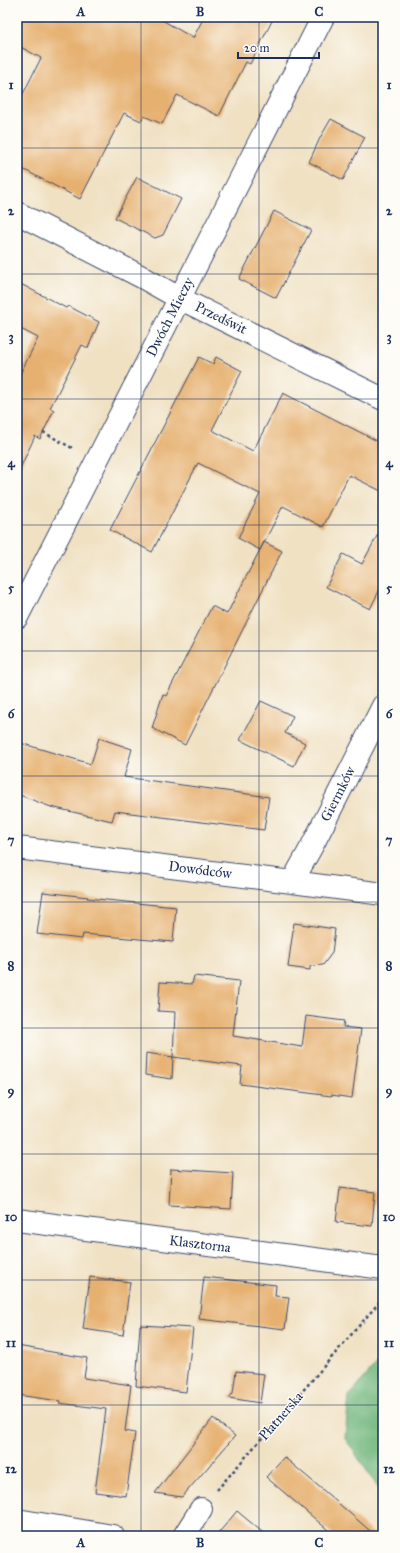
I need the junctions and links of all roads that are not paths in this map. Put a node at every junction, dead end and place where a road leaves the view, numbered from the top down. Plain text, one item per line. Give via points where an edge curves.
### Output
1 (323, 17) edge
2 (17, 213) edge
3 (180, 298) junction
4 (383, 399) edge
5 (17, 617) edge
6 (383, 706) edge
7 (17, 848) edge
8 (292, 882) junction
9 (383, 894) edge
10 (17, 1220) edge
11 (383, 1268) edge
12 (201, 1509) road end
13 (17, 1520) edge
14 (113, 1536) edge
15 (184, 1536) edge

1 - 3 street, Dwóch Mieczy
2 - 3 street, Przedświt
3 - 4 street, Przedświt
3 - 5 street, Dwóch Mieczy
6 - 8 street, Giermków
7 - 8 street, Dowódców
8 - 9 street, Dowódców
10 - 11 street, Klasztorna
12 - 15 street
13 - 14 street

